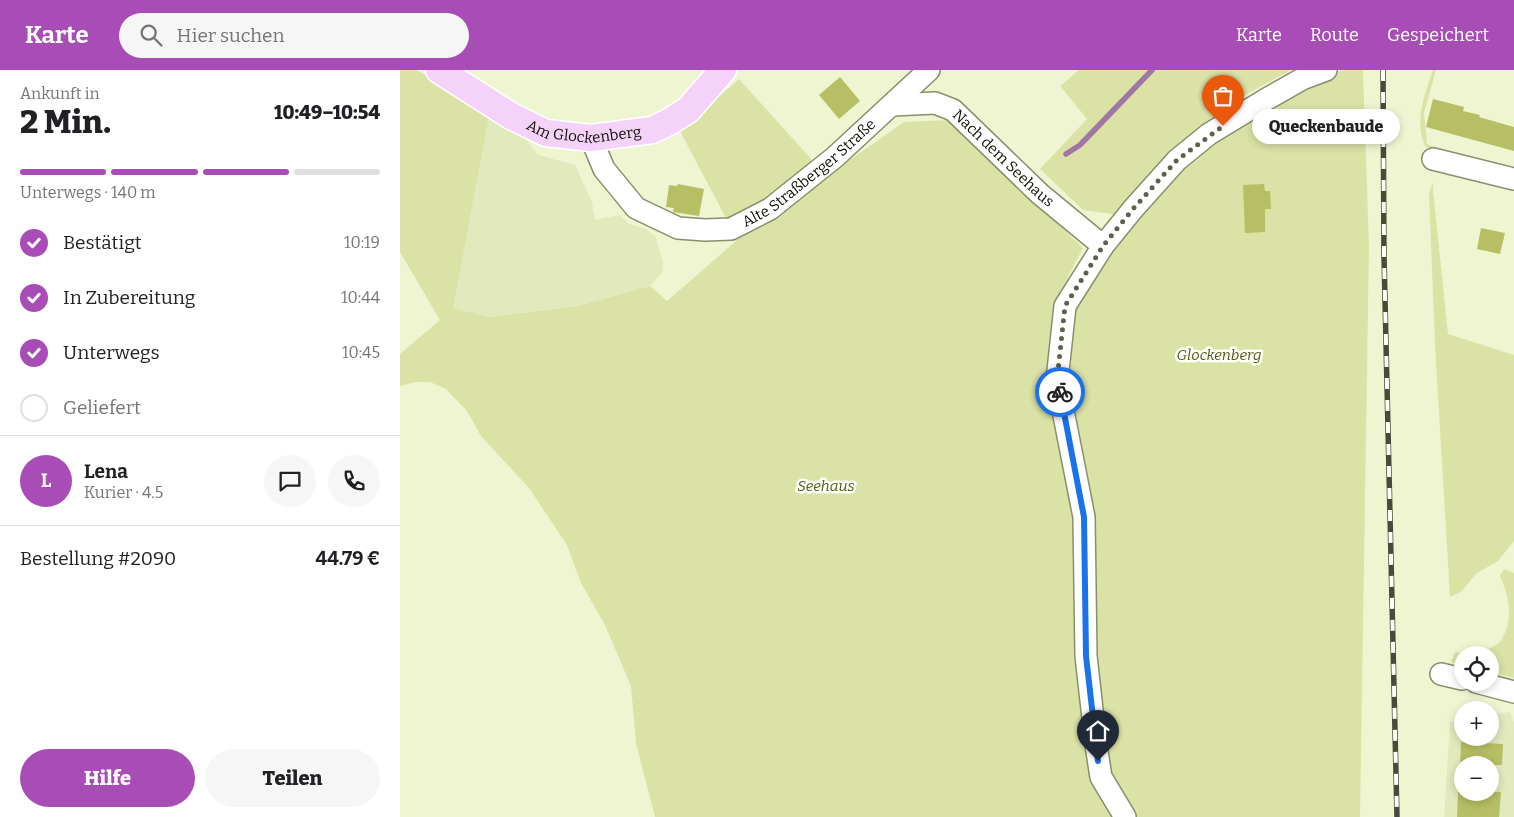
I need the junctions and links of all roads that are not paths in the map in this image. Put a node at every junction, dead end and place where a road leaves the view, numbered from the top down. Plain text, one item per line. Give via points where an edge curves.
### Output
1 (439, 70) edge
2 (723, 70) edge
3 (929, 70) edge
4 (1326, 70) edge
5 (893, 105) junction
6 (592, 138) junction
7 (1433, 159) dead end
8 (1514, 179) edge
9 (1103, 246) junction
10 (1441, 674) dead end
11 (1454, 677) edge
12 (1499, 688) edge
13 (1514, 692) edge
14 (1125, 817) edge

1 - 6 main road, Am Glockenberg via 511,116 546,133
2 - 6 main road, Am Glockenberg via 688,110 669,122 652,130
3 - 5 street, Alte Straßberger Straße
4 - 9 street via 1302,79 1209,134 1171,167
5 - 6 street, Alte Straßberger Straße via 770,209 731,229 678,228 636,208 604,169
5 - 9 street, Nach dem Seehaus via 935,103 953,110 1040,194
7 - 8 street
9 - 14 street via 1065,306 1057,380 1084,517 1086,656 1096,746 1101,777
10 - 11 street
12 - 13 street

